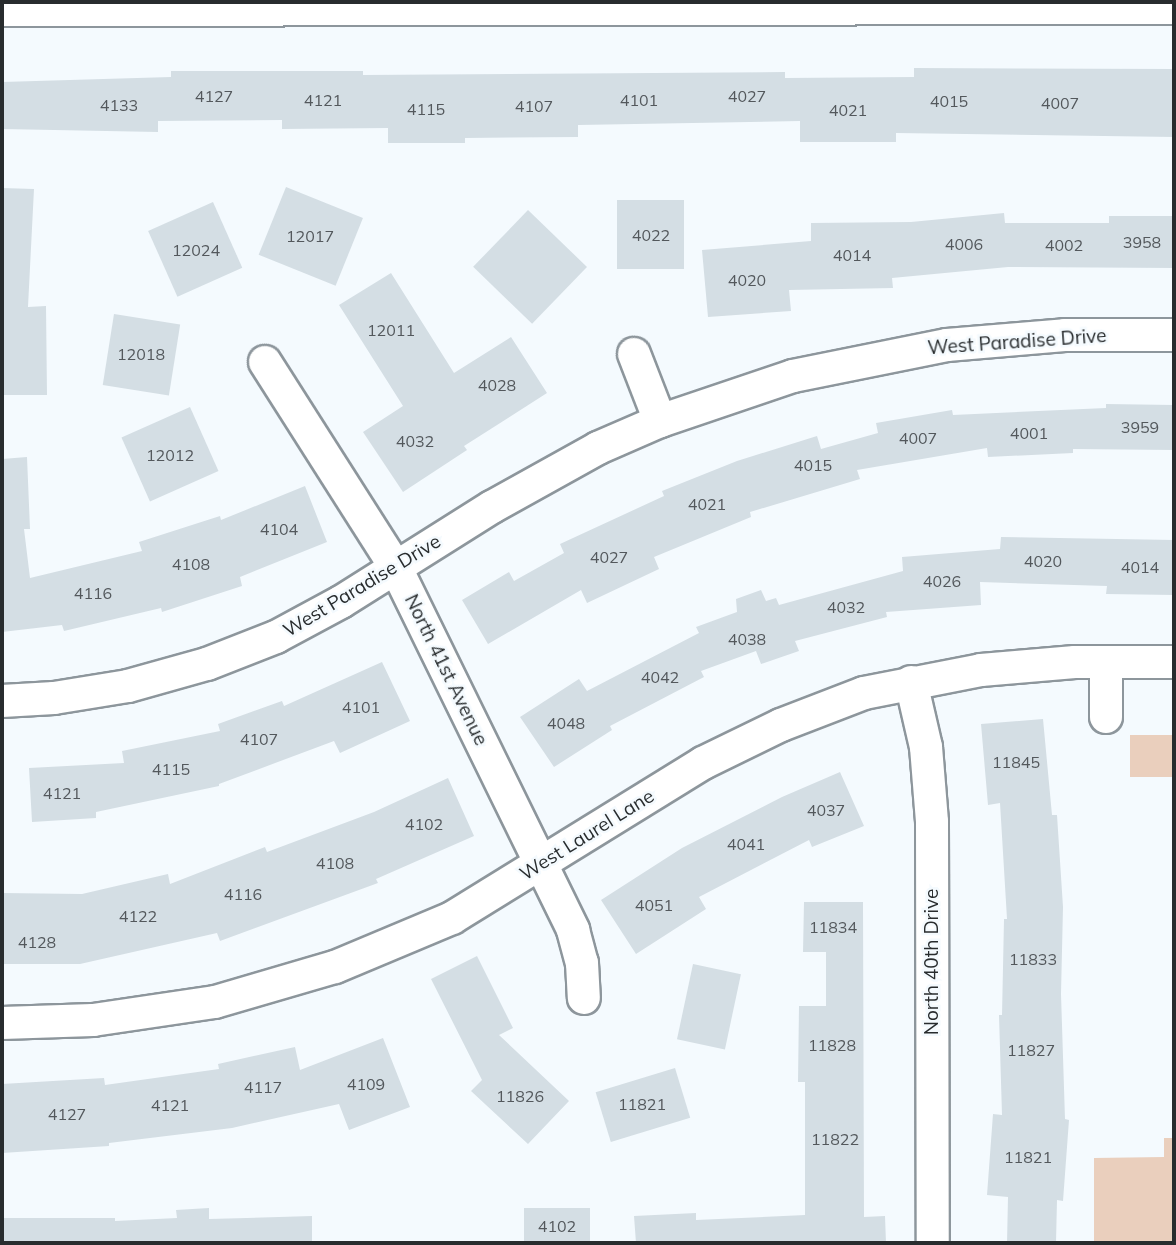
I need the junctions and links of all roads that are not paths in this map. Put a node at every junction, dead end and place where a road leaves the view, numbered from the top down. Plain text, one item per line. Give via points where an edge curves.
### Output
1 (649, 6) edge
2 (1174, 8) edge
3 (2, 10) edge
4 (1174, 335) edge
5 (634, 354) dead end
6 (265, 362) dead end
7 (660, 421) junction
8 (396, 568) junction
9 (1106, 662) junction
10 (1174, 662) edge
11 (911, 682) junction
12 (2, 701) edge
13 (1106, 717) dead end
14 (541, 863) junction
15 (584, 998) dead end
16 (2, 1023) edge
17 (933, 1243) edge

1 - 2 street
1 - 3 street
4 - 7 street, West Paradise Drive via 1065,335 947,345 793,376
5 - 7 street
6 - 8 street, North 41st Avenue
7 - 8 street, West Paradise Drive via 561,467
8 - 12 street, West Paradise Drive via 309,621 207,664 90,694
8 - 14 street, North 41st Avenue
9 - 10 street, West Laurel Lane
9 - 11 street, West Laurel Lane via 981,670
9 - 13 street
11 - 14 street, West Laurel Lane via 793,721 703,762
11 - 17 street, North 40th Drive via 926,747 932,822
14 - 15 street, North 41st Avenue via 578,946
14 - 16 street, West Laurel Lane via 452,918 322,971 215,1002 93,1020

